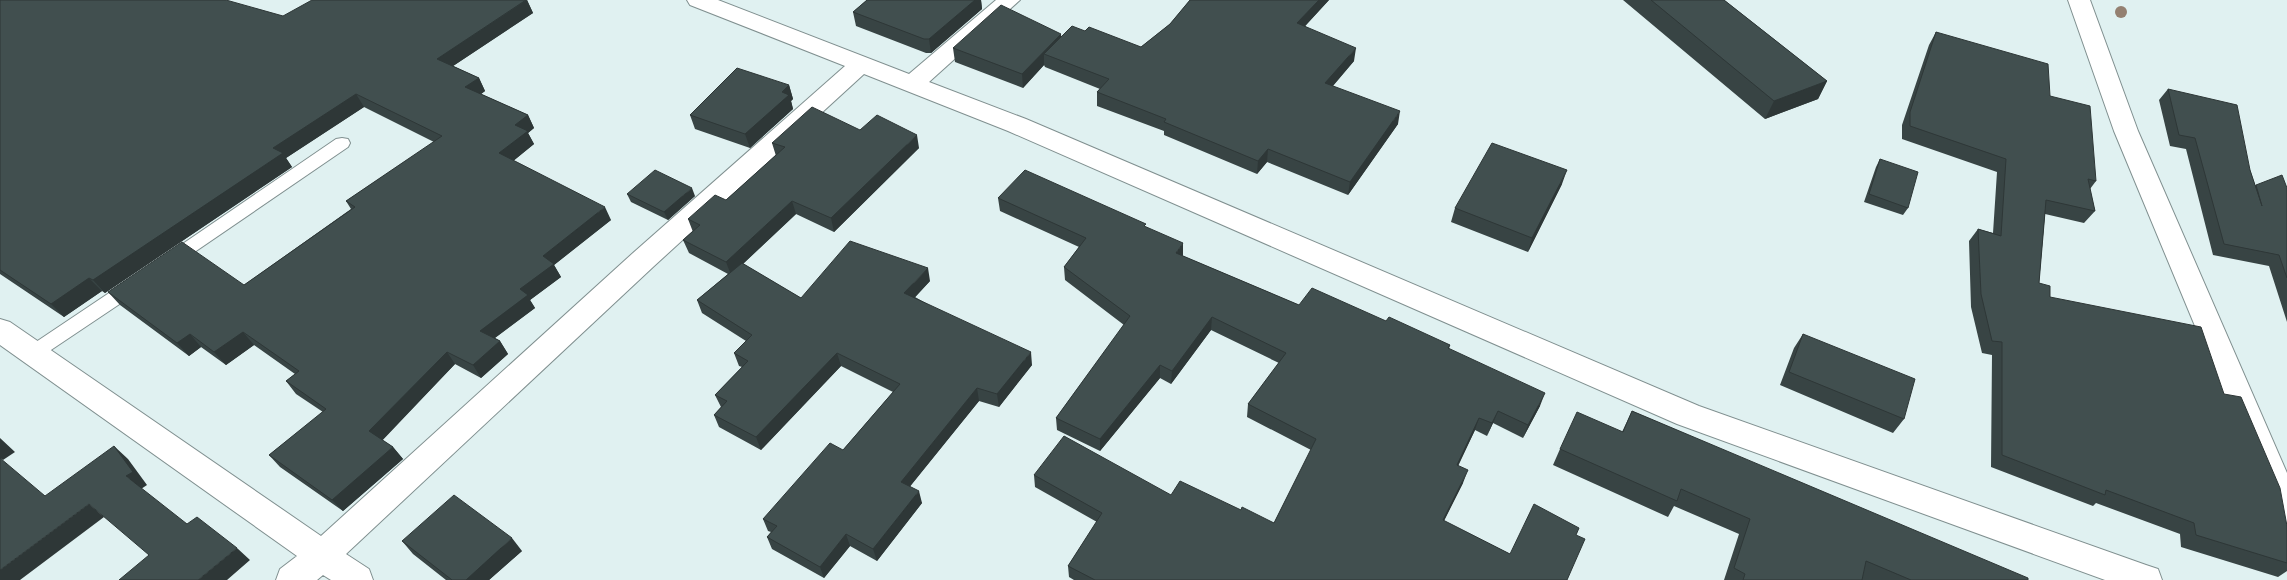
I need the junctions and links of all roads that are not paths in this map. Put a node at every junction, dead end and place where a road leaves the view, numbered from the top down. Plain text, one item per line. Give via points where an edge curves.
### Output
1 (698, 0) edge
2 (1009, 0) edge
3 (2079, 0) edge
4 (861, 64) junction
5 (912, 84) junction
6 (342, 144) dead end
7 (0, 330) edge
8 (33, 353) junction
9 (2287, 509) edge
10 (322, 556) junction
11 (292, 580) edge
12 (357, 580) edge
13 (2146, 580) edge

1 - 4 street
2 - 5 street
3 - 9 street via 2126,131
4 - 5 street
4 - 10 street
5 - 13 street via 1017,125 1688,415
6 - 8 lane
7 - 8 street
8 - 10 street
10 - 11 street
10 - 12 street

